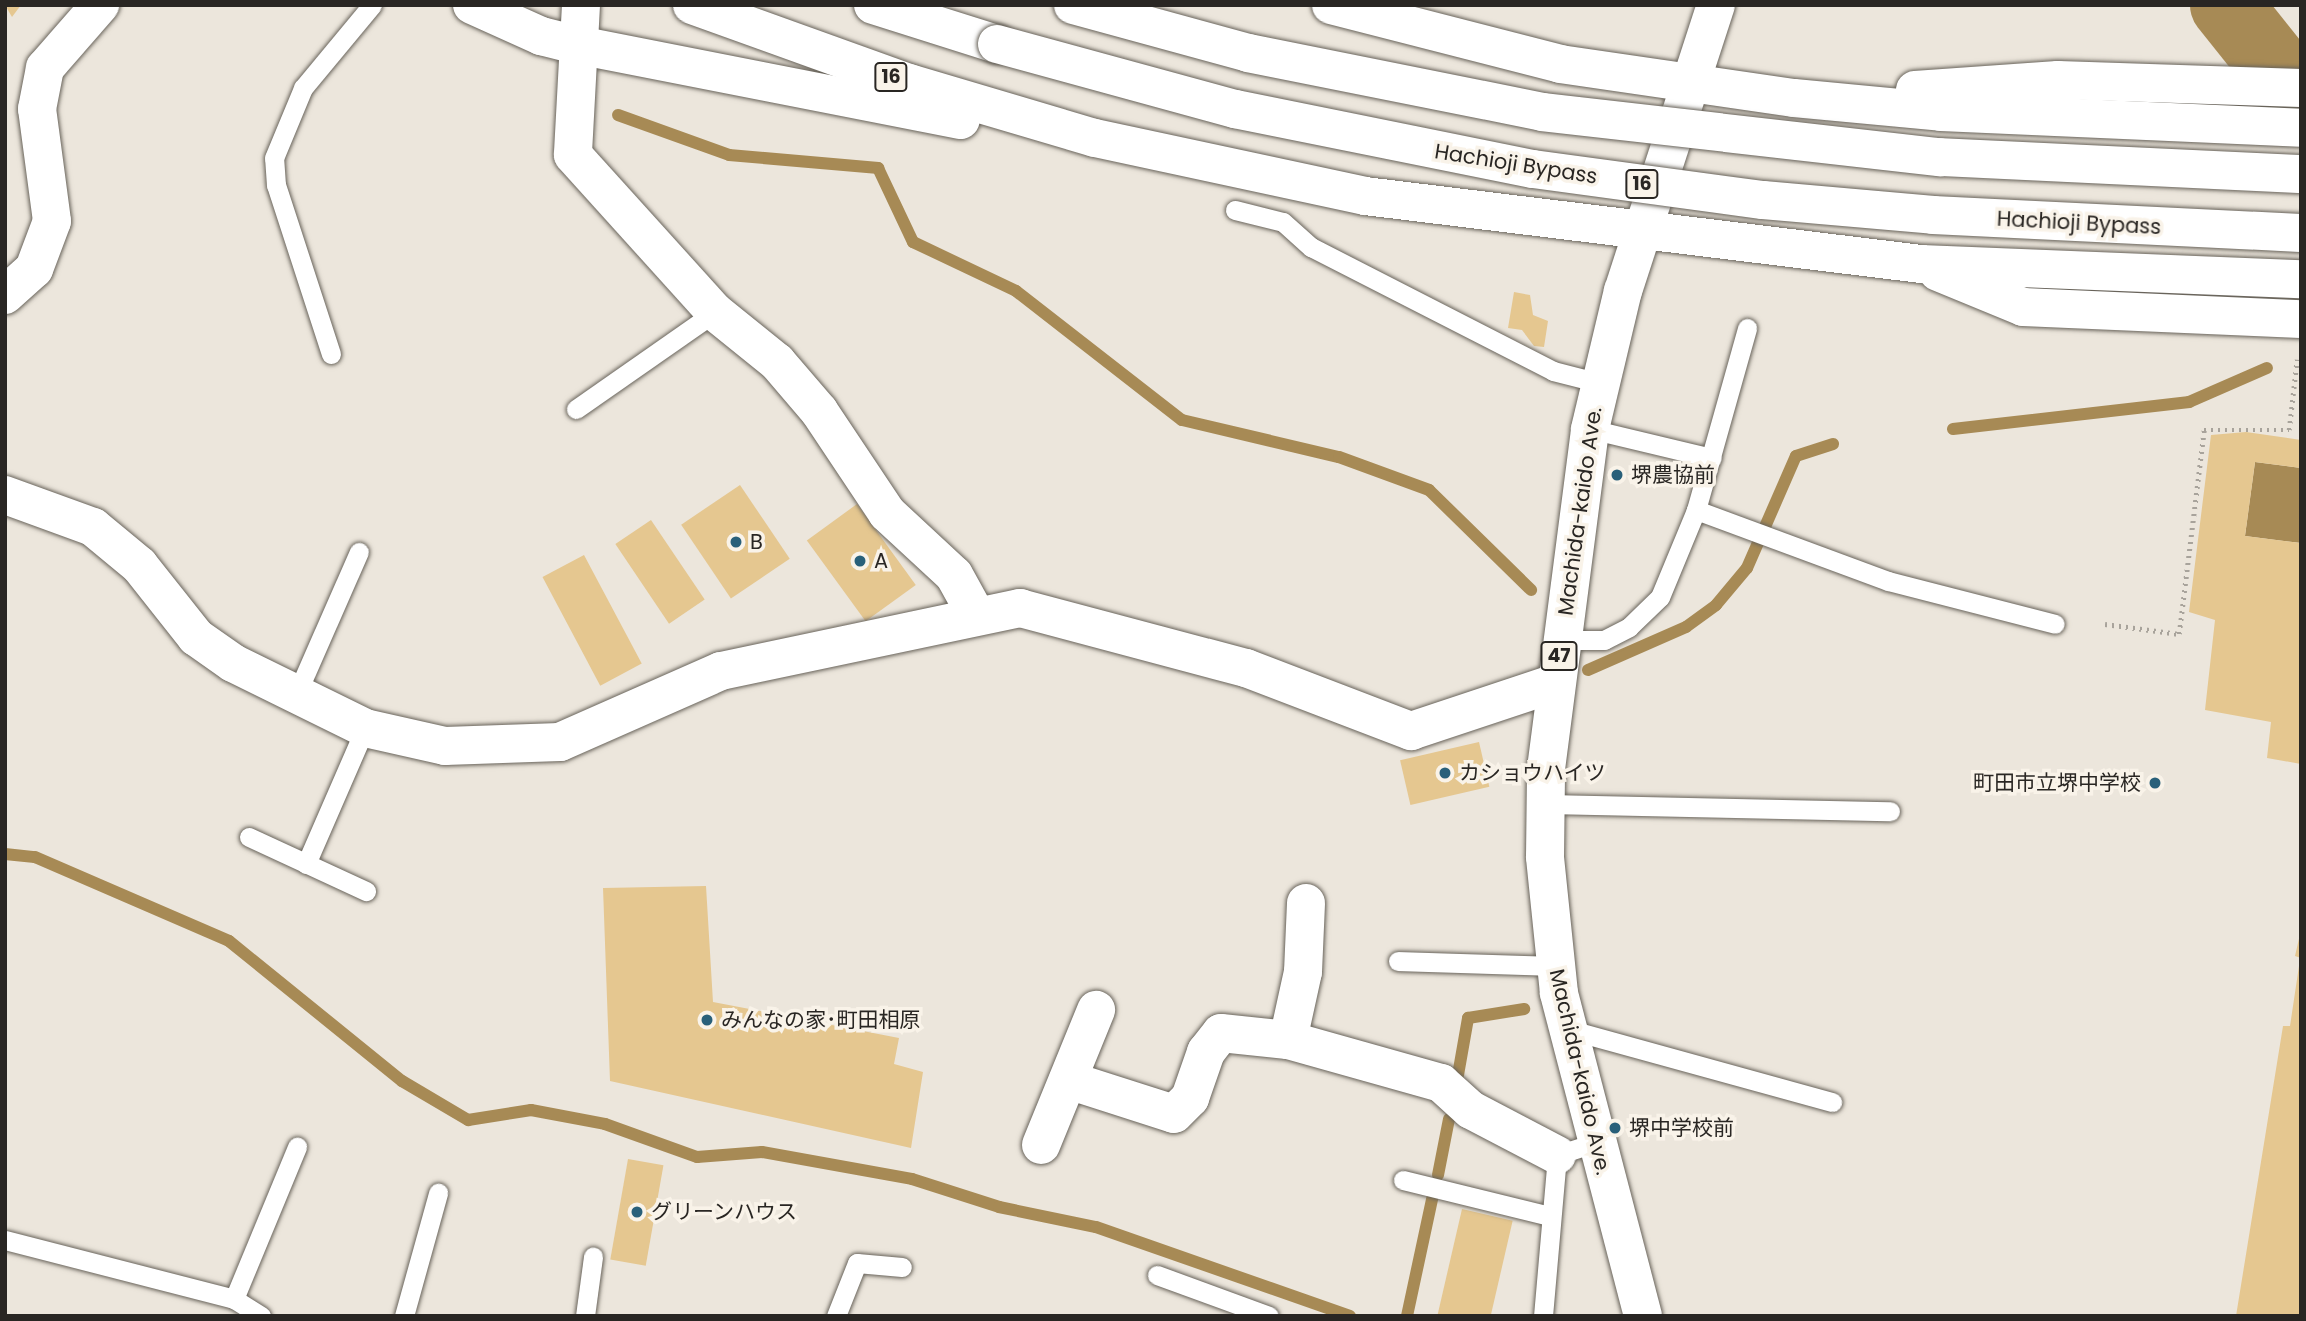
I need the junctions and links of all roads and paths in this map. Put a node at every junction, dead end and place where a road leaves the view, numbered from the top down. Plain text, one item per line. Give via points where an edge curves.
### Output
1 (100, 5) edge
2 (372, 5) edge
3 (472, 5) edge
4 (581, 5) edge
5 (692, 5) edge
6 (873, 5) edge
7 (1073, 5) edge
8 (1331, 5) edge
9 (1716, 5) edge
10 (578, 45) junction
11 (1695, 85) junction
12 (2301, 88) edge
13 (1794, 98) junction
14 (2301, 128) edge
15 (1094, 138) junction
16 (2301, 174) edge
17 (1235, 210) dead end
18 (2301, 233) edge
19 (1640, 234) junction
20 (1920, 264) junction
21 (2301, 279) edge
22 (5, 295) edge
23 (715, 312) junction
24 (1747, 328) dead end
25 (2299, 336) edge
26 (331, 354) dead end
27 (1600, 383) junction
28 (576, 409) dead end
29 (1590, 429) junction
30 (1712, 458) junction
31 (5, 495) edge
32 (1696, 510) junction
33 (359, 552) dead end
34 (975, 612) junction
35 (2055, 624) dead end
36 (2105, 624) dead end
37 (1561, 640) junction
38 (1555, 683) junction
39 (297, 693) junction
40 (365, 728) junction
41 (1545, 804) junction
42 (1890, 811) dead end
43 (249, 837) dead end
44 (306, 864) junction
45 (366, 891) dead end
46 (1306, 902) dead end
47 (1398, 961) dead end
48 (1555, 966) junction
49 (1096, 1010) dead end
50 (1566, 1028) junction
51 (1288, 1040) junction
52 (1068, 1080) junction
53 (1832, 1102) dead end
54 (1594, 1143) junction
55 (1041, 1145) dead end
56 (297, 1147) dead end
57 (1556, 1155) junction
58 (1403, 1180) dead end
59 (438, 1193) dead end
60 (1550, 1216) junction
61 (5, 1240) edge
62 (593, 1257) dead end
63 (902, 1267) dead end
64 (1157, 1275) dead end
65 (234, 1299) junction
66 (261, 1316) edge
67 (404, 1316) edge
68 (585, 1316) edge
69 (836, 1316) edge
70 (1269, 1316) edge
71 (1543, 1316) edge
72 (1643, 1316) edge

1 - 22 main road via 45,68 37,109 52,221 34,270
2 - 26 lane via 303,88 274,158 275,185
3 - 10 main road via 541,36
4 - 10 main road
5 - 15 main road, 16 via 909,83
6 - 18 main road, Hachioji Bypass / 16, bridge via 1247,112 1533,169 1920,214
7 - 16 main road, bridge via 1248,53 1542,112 1940,157
8 - 11 main road via 1560,64
9 - 11 main road, Machida-kaido Ave. / 47
10 - 15 main road via 950,119
10 - 23 main road via 573,155
11 - 13 main road
11 - 19 main road, Machida-kaido Ave. / 47
12 - 13 main road via 2058,80
13 - 14 main road
15 - 19 main road, 16 via 1365,196
17 - 27 lane via 1283,222 1311,247 1553,371
19 - 20 main road, 16
19 - 27 main road, Machida-kaido Ave. / 47
20 - 21 main road, 16
20 - 25 main road, 16 via 2023,307
23 - 28 lane
23 - 34 main road via 777,362 819,411 887,513 954,575
24 - 30 lane
25 - 36 path via 2289,430 2204,430 2179,634
27 - 29 main road, Machida-kaido Ave. / 47
29 - 30 lane
29 - 37 main road, Machida-kaido Ave. / 47
30 - 32 lane
31 - 39 main road via 93,527 139,565 196,636 233,663
32 - 35 lane via 1888,581
32 - 37 lane via 1660,597 1629,627 1604,640
33 - 39 lane
34 - 38 main road via 1020,608 1246,667 1411,730
34 - 40 main road via 722,671 560,742 445,746
37 - 38 main road, Machida-kaido Ave. / 47
38 - 41 main road, Machida-kaido Ave. / 47
39 - 40 main road
40 - 44 lane
41 - 42 lane
41 - 48 main road, Machida-kaido Ave. / 47
43 - 44 lane
44 - 45 lane
46 - 51 main road via 1303,972
47 - 48 lane
48 - 50 main road, Machida-kaido Ave. / 47
49 - 52 main road
50 - 53 lane
50 - 54 main road, Machida-kaido Ave. / 47
51 - 52 main road via 1222,1033 1206,1052 1190,1098 1174,1114
51 - 57 main road via 1441,1083 1472,1110
52 - 55 main road
54 - 57 lane
54 - 72 main road, Machida-kaido Ave. / 47
56 - 65 lane
57 - 60 lane
58 - 60 lane
59 - 67 lane
60 - 71 lane
61 - 65 lane
62 - 68 lane
63 - 69 lane via 857,1263
64 - 70 lane
65 - 66 lane

